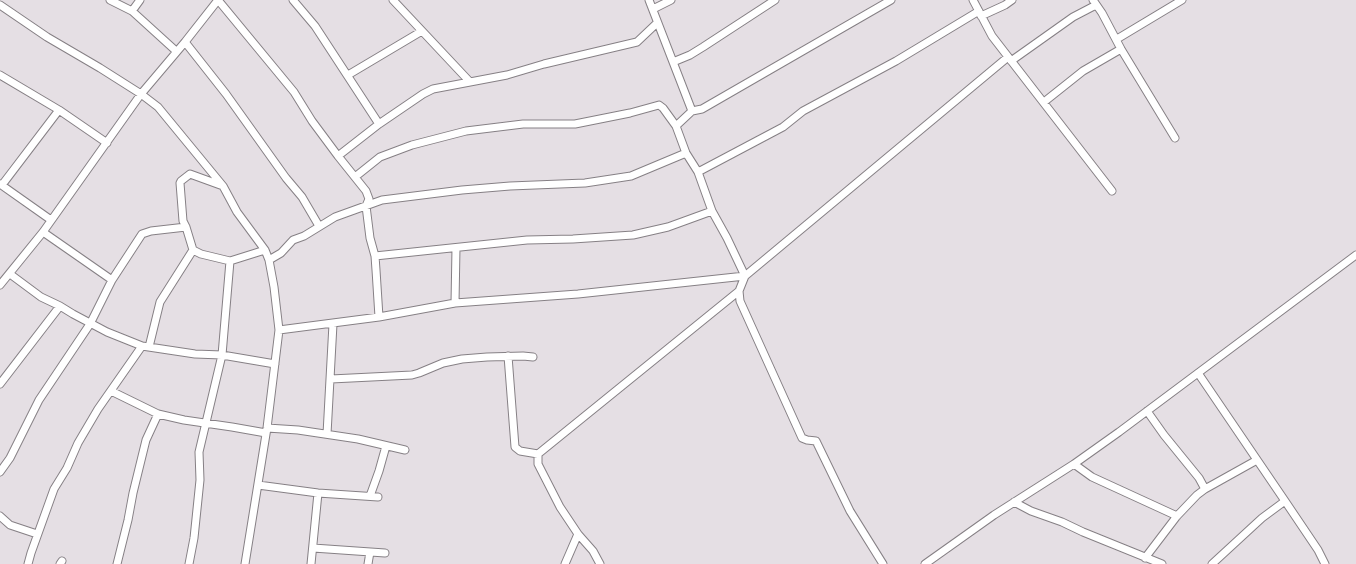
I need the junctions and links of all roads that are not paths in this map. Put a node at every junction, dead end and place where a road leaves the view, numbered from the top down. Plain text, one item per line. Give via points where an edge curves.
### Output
1 (110, 0) edge
2 (140, 0) edge
3 (218, 0) edge
4 (293, 0) edge
5 (393, 0) edge
6 (649, 0) edge
7 (671, 0) edge
8 (775, 0) edge
9 (891, 0) edge
10 (973, 0) edge
11 (1012, 0) edge
12 (1182, 0) edge
13 (1094, 2) edge
14 (0, 5) edge
15 (653, 9) junction
16 (132, 11) junction
17 (980, 14) junction
18 (657, 22) junction
19 (422, 30) junction
20 (1117, 39) junction
21 (185, 42) junction
22 (1121, 49) junction
23 (176, 52) junction
24 (1009, 59) junction
25 (673, 62) junction
26 (0, 76) edge
27 (348, 76) junction
28 (470, 82) junction
29 (142, 94) junction
30 (1044, 102) junction
31 (59, 110) junction
32 (692, 111) junction
33 (380, 124) junction
34 (676, 126) junction
35 (1175, 138) dead end
36 (107, 143) junction
37 (686, 153) junction
38 (338, 156) junction
39 (698, 172) junction
40 (355, 177) junction
41 (1, 185) edge
42 (223, 186) junction
43 (1112, 191) dead end
44 (366, 206) junction
45 (712, 211) junction
46 (51, 220) junction
47 (318, 226) junction
48 (186, 227) junction
49 (43, 232) junction
50 (456, 248) junction
51 (193, 250) junction
52 (265, 250) junction
53 (1356, 255) edge
54 (374, 256) junction
55 (269, 260) junction
56 (230, 261) junction
57 (10, 274) junction
58 (745, 276) junction
59 (112, 280) junction
60 (0, 285) edge
61 (739, 291) junction
62 (455, 303) junction
63 (60, 306) junction
64 (379, 317) junction
65 (90, 324) junction
66 (333, 324) junction
67 (278, 330) junction
68 (146, 347) junction
69 (222, 355) junction
70 (508, 356) junction
71 (534, 356) dead end
72 (275, 364) junction
73 (1198, 373) junction
74 (331, 379) junction
75 (0, 384) edge
76 (111, 391) junction
77 (1147, 411) junction
78 (158, 414) junction
79 (207, 424) junction
80 (267, 431) junction
81 (327, 434) junction
82 (386, 446) junction
83 (405, 450) dead end
84 (538, 454) junction
85 (1257, 460) junction
86 (1074, 464) junction
87 (0, 472) edge
88 (258, 485) junction
89 (1205, 488) junction
90 (318, 493) junction
91 (1286, 501) junction
92 (1014, 502) junction
93 (0, 516) edge
94 (1177, 516) junction
95 (37, 534) junction
96 (578, 534) junction
97 (312, 548) junction
98 (370, 552) junction
99 (385, 553) dead end
100 (1145, 561) edge
101 (28, 564) edge
102 (117, 564) edge
103 (188, 564) edge
104 (245, 564) edge
105 (311, 564) edge
106 (368, 564) edge
107 (565, 564) edge
108 (600, 564) edge
109 (883, 564) edge
110 (925, 564) edge
111 (1162, 564) edge
112 (1212, 564) edge
113 (1325, 564) edge

1 - 16 street
2 - 16 street
3 - 21 street
3 - 38 street via 294,92
4 - 27 street via 315,26
5 - 19 street
6 - 15 street
7 - 15 street
8 - 25 street via 703,48
9 - 32 street via 702,109
10 - 17 street
11 - 17 street
12 - 20 street
13 - 20 street
13 - 24 street
14 - 29 street
15 - 18 street
16 - 23 street
17 - 24 street
17 - 39 street
18 - 25 street
18 - 28 street via 637,42
19 - 27 street
19 - 28 street
20 - 22 street
21 - 23 street
21 - 47 street via 302,196
22 - 30 street via 1083,71
22 - 35 street
23 - 29 street
24 - 30 street
24 - 58 street
25 - 32 street
26 - 31 street
27 - 33 street
28 - 33 street via 432,89
29 - 36 street
29 - 42 street via 158,107
30 - 43 street
31 - 36 street
31 - 41 street
32 - 34 street
33 - 38 street
34 - 37 street
34 - 40 street via 659,105 574,124 523,124 466,131 380,157
36 - 46 street
37 - 39 street
37 - 44 street via 631,176 585,183 462,190 382,200
38 - 40 street
39 - 45 street
40 - 44 street via 370,199
41 - 46 street
42 - 48 street via 190,174 181,181
42 - 52 street via 237,212
44 - 47 street
44 - 54 street
45 - 50 street via 668,227 633,235 527,240
45 - 58 street
46 - 49 street
47 - 55 street via 293,240
48 - 51 street
48 - 59 street via 142,234
49 - 57 street
49 - 59 street
50 - 54 street
50 - 62 street
51 - 56 street
51 - 68 street via 160,302
52 - 55 street
52 - 56 street
53 - 73 street
54 - 64 street
55 - 67 street
56 - 69 street
57 - 60 street
57 - 63 street via 41,297
58 - 61 street
58 - 62 street
59 - 65 street
61 - 84 street
61 - 109 street via 740,301 802,438 816,441 850,511
62 - 64 street
63 - 65 street
63 - 75 street
64 - 66 street
65 - 68 street
65 - 87 street via 39,400
66 - 67 street
66 - 74 street
67 - 72 street
68 - 69 street
68 - 76 street
69 - 72 street
69 - 79 street
70 - 71 street
70 - 74 street via 462,359 412,375
70 - 84 street via 515,447
72 - 80 street
73 - 77 street
73 - 85 street
74 - 81 street
76 - 78 street
76 - 95 street via 78,443 54,490
77 - 86 street
77 - 89 street
78 - 79 street
78 - 102 street via 146,440
79 - 80 street
79 - 103 street via 198,459 200,480
80 - 81 street
80 - 88 street
81 - 82 street
82 - 83 street
82 - 90 street via 374,496
84 - 96 street via 538,464
85 - 89 street
85 - 91 street
86 - 92 street
86 - 94 street via 1092,477
88 - 90 street
88 - 104 street
89 - 94 street
90 - 97 street
91 - 112 street via 1262,518
91 - 113 street
92 - 100 street
92 - 110 street
93 - 95 street via 10,525
94 - 100 street
95 - 101 street
96 - 107 street
96 - 108 street
97 - 98 street
97 - 105 street
98 - 99 street
98 - 106 street
100 - 111 street

